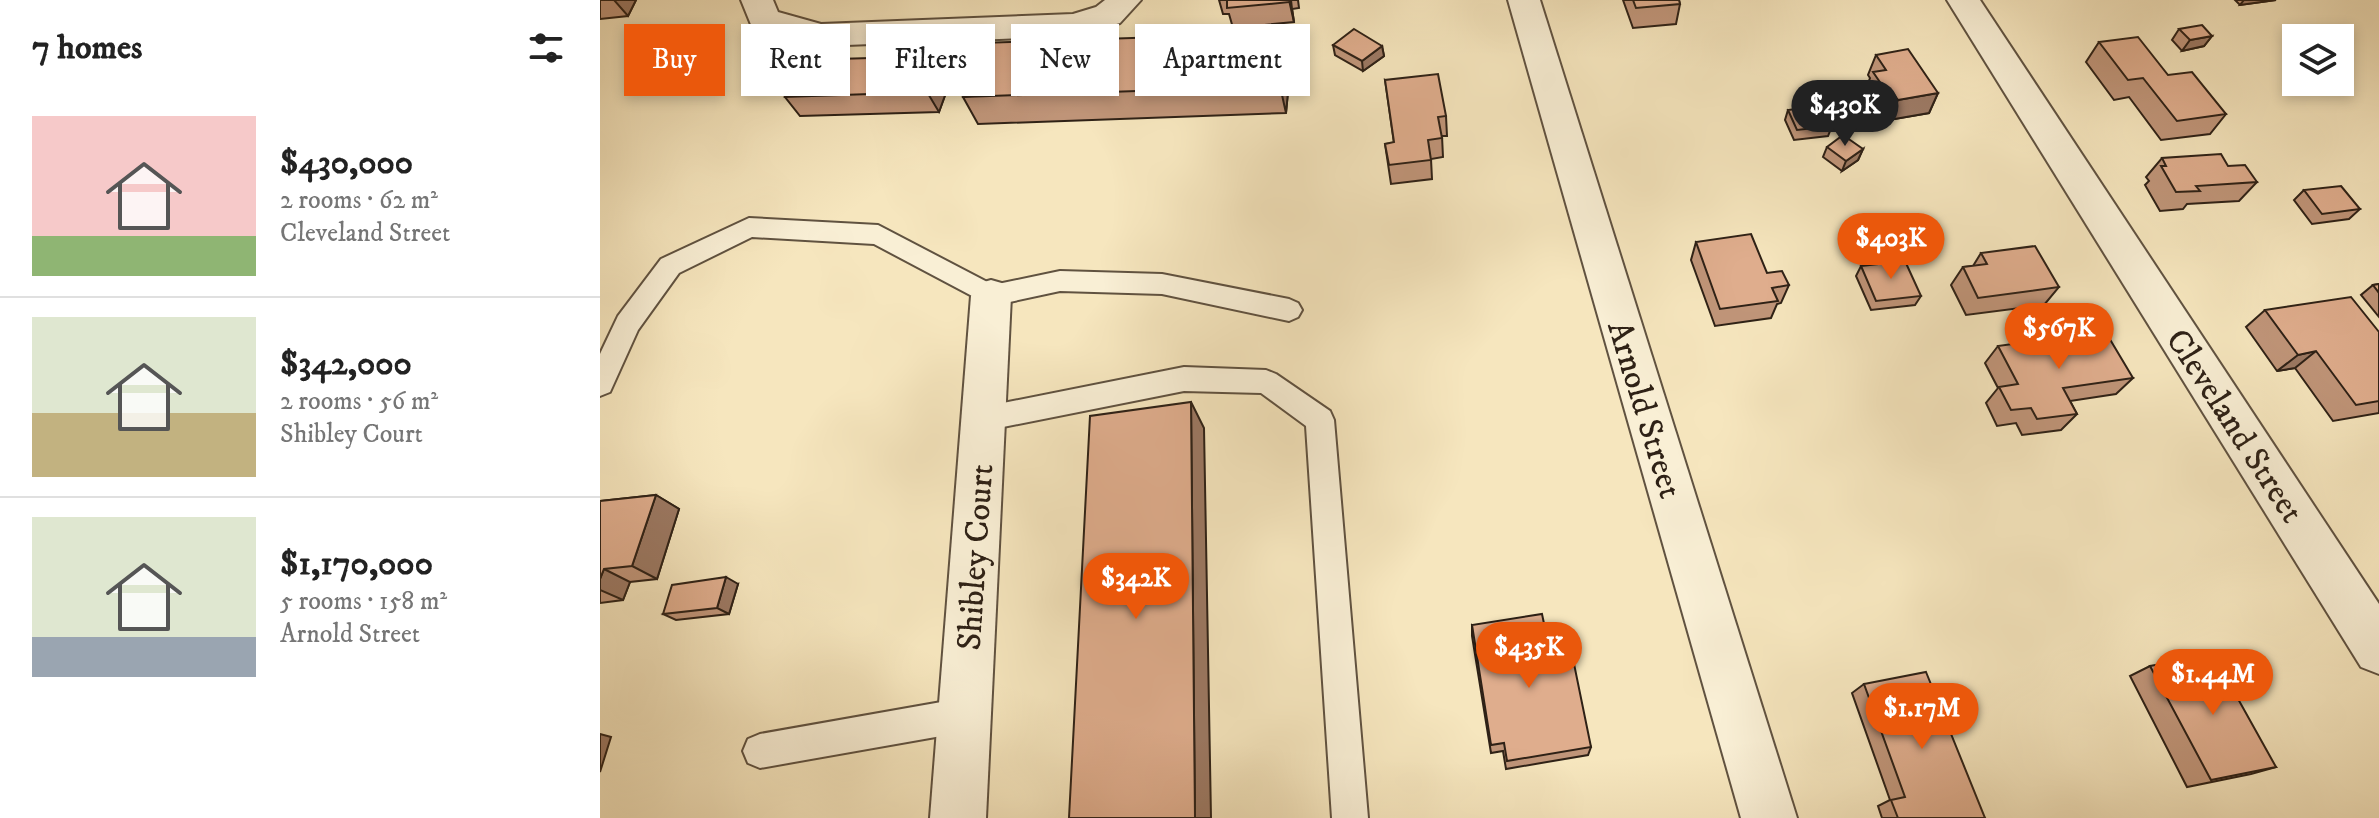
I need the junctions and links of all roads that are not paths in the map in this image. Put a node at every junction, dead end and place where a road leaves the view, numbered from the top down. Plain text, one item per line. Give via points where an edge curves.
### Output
1 (1125, 0) edge
2 (1524, 0) edge
3 (1963, 0) edge
4 (757, 1) edge
5 (991, 296) junction
6 (1289, 310) dead end
7 (600, 384) edge
8 (983, 419) junction
9 (2379, 649) edge
10 (964, 715) junction
11 (760, 751) dead end
12 (958, 818) edge
13 (1350, 818) edge
14 (1769, 818) edge

1 - 4 street via 1108,15 1074,25 821,35 764,19
2 - 14 street, Arnold Street
3 - 9 street, Cleveland Street
5 - 6 lane via 1060,281 1162,284
5 - 7 lane via 878,235 749,227 670,266 627,324
5 - 8 street, Shibley Court
8 - 10 street, Shibley Court
8 - 13 lane via 1184,379 1266,382 1320,420
10 - 11 lane
10 - 12 street, Shibley Court

